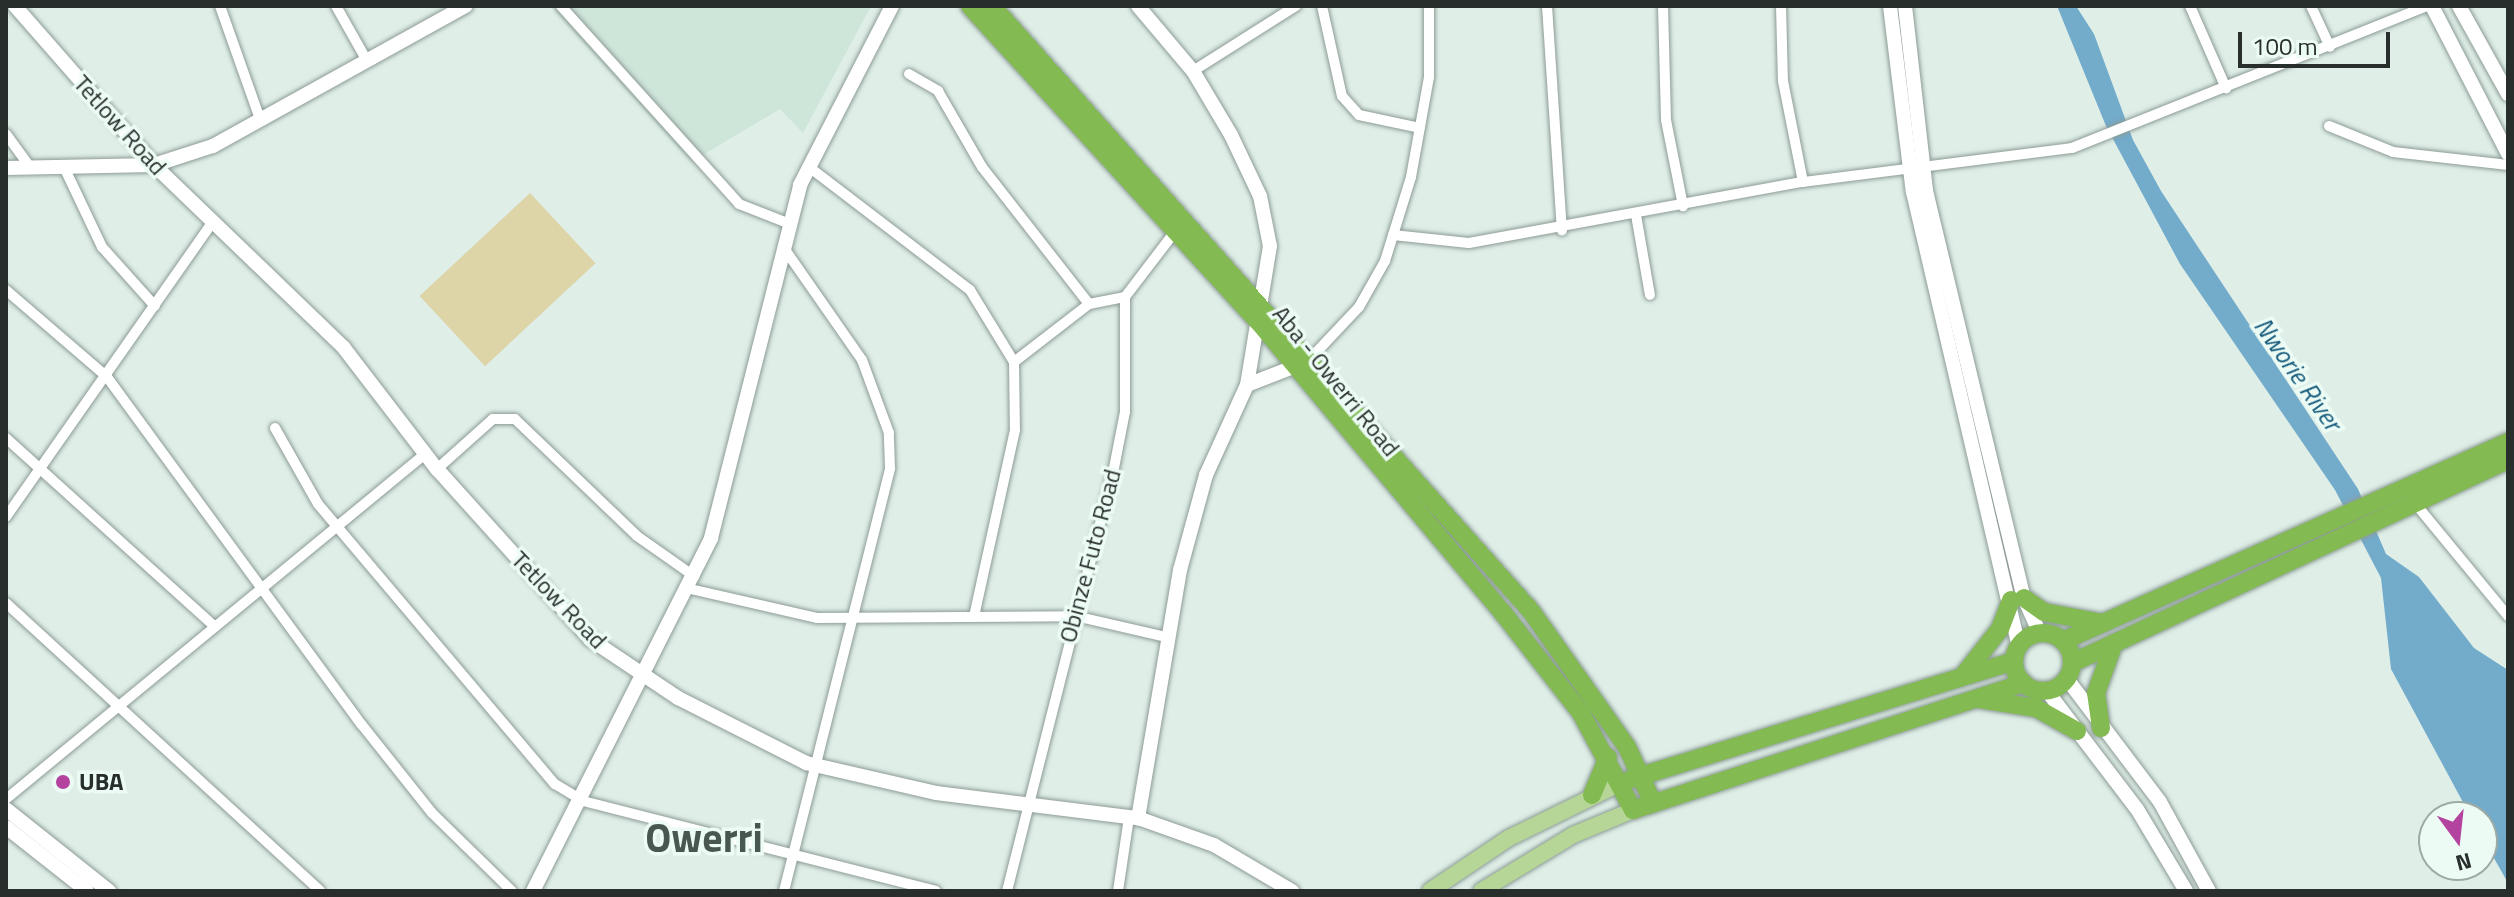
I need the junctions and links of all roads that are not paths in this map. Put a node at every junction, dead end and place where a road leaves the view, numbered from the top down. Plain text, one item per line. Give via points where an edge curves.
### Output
1 (15, 6) edge
2 (220, 6) edge
3 (336, 6) edge
4 (466, 6) edge
5 (561, 6) edge
6 (892, 6) edge
7 (970, 6) edge
8 (992, 6) edge
9 (1138, 6) edge
10 (1296, 6) edge
11 (1322, 6) edge
12 (1429, 6) edge
13 (1547, 6) edge
14 (1663, 6) edge
15 (1781, 6) edge
16 (1890, 6) edge
17 (1905, 6) edge
18 (2190, 6) edge
19 (2311, 6) edge
20 (2430, 6) edge
21 (2459, 6) edge
22 (2330, 47) junction
23 (366, 59) junction
24 (1193, 71) junction
25 (909, 74) dead end
26 (2226, 88) junction
27 (2508, 94) edge
28 (260, 119) junction
29 (2329, 126) dead end
30 (1420, 128) junction
31 (6, 134) edge
32 (2508, 154) edge
33 (154, 165) junction
34 (2508, 165) edge
35 (29, 166) junction
36 (1915, 166) junction
37 (64, 167) junction
38 (809, 167) junction
39 (6, 168) edge
40 (1803, 182) junction
41 (1683, 206) junction
42 (1636, 215) junction
43 (213, 221) junction
44 (790, 224) junction
45 (1562, 230) junction
46 (1174, 233) junction
47 (1393, 235) junction
48 (784, 248) junction
49 (6, 290) edge
50 (1650, 295) dead end
51 (1125, 297) junction
52 (1259, 301) junction
53 (1089, 304) junction
54 (155, 306) junction
55 (1258, 321) junction
56 (1014, 362) junction
57 (1302, 363) junction
58 (107, 377) junction
59 (1247, 385) junction
60 (275, 428) dead end
61 (6, 438) edge
62 (2508, 442) edge
63 (425, 454) junction
64 (2508, 460) edge
65 (41, 468) junction
66 (437, 469) junction
67 (2404, 501) junction
68 (6, 517) edge
69 (336, 524) junction
70 (2303, 546) junction
71 (690, 582) junction
72 (257, 587) junction
73 (2018, 599) junction
74 (6, 603) edge
75 (974, 616) junction
76 (1075, 616) junction
77 (2508, 616) edge
78 (855, 619) junction
79 (212, 624) junction
80 (2106, 624) junction
81 (2040, 634) junction
82 (1166, 637) junction
83 (2063, 641) junction
84 (2114, 643) junction
85 (2017, 654) junction
86 (2070, 671) junction
87 (645, 677) junction
88 (1962, 677) junction
89 (2024, 683) junction
90 (2047, 691) junction
91 (1977, 698) junction
92 (116, 703) junction
93 (1875, 703) junction
94 (1882, 727) junction
95 (2101, 728) junction
96 (2077, 731) junction
97 (1627, 747) junction
98 (1608, 757) junction
99 (818, 766) junction
100 (1668, 767) junction
101 (1639, 775) junction
102 (1621, 783) junction
103 (1592, 795) junction
104 (6, 799) edge
105 (583, 801) junction
106 (1653, 803) junction
107 (1026, 804) junction
108 (6, 809) edge
109 (1633, 810) junction
110 (1134, 818) junction
111 (6, 827) edge
112 (792, 856) junction
113 (898, 887) edge
114 (87, 891) edge
115 (109, 891) edge
116 (320, 891) edge
117 (512, 891) edge
118 (533, 891) edge
119 (784, 891) edge
120 (936, 891) edge
121 (1007, 891) edge
122 (1118, 891) edge
123 (1292, 891) edge
124 (1430, 891) edge
125 (1481, 891) edge
126 (2186, 891) edge
127 (2209, 891) edge

1 - 33 street, Tetlow Road
2 - 28 street
3 - 23 street
4 - 23 street
5 - 44 street via 739,204
6 - 38 street
7 - 46 highway, Aba - Owerri Road
8 - 52 highway, Aba - Owerri Road
9 - 24 street
10 - 24 street via 1254,26
11 - 30 street via 1342,96 1359,115
12 - 30 street
13 - 45 street
14 - 41 street via 1666,120
15 - 40 street via 1783,81
16 - 36 street
17 - 36 street
18 - 26 street
19 - 22 street
20 - 22 street
20 - 32 street
21 - 27 street
22 - 26 street
23 - 28 street
24 - 52 street via 1268,220
25 - 53 street via 938,91 982,167
26 - 36 street via 2102,140
28 - 33 street via 213,146
29 - 34 street via 2393,152
30 - 47 street
31 - 35 street
33 - 37 street
33 - 43 street, Tetlow Road
35 - 37 street
35 - 39 street
36 - 40 street
36 - 73 street
37 - 54 street via 102,247
38 - 44 street
38 - 56 street via 970,290
40 - 41 street
41 - 42 street
42 - 45 street
42 - 50 street
43 - 54 street
43 - 63 street, Tetlow Road via 344,348
44 - 48 street
45 - 47 street via 1448,244
46 - 51 street
46 - 55 highway, Aba - Owerri Road
47 - 57 street via 1359,307
48 - 71 street via 711,538
48 - 78 street via 862,360 889,433 890,468
49 - 58 street
51 - 53 street
51 - 76 street, Obinze Futo Road via 1125,412
52 - 55 street
52 - 57 highway, Aba - Owerri Road
53 - 56 street
54 - 58 street
55 - 57 highway, Aba - Owerri Road
55 - 59 street
56 - 75 street via 1015,430
57 - 59 street
57 - 97 highway, Aba - Owerri Road via 1531,611
57 - 98 highway, Aba - Owerri Road via 1544,663
58 - 65 street
58 - 72 street
59 - 82 street via 1206,475
60 - 69 street
61 - 65 street
62 - 67 highway
63 - 66 street, Tetlow Road
63 - 69 street
64 - 67 highway
65 - 68 street
65 - 79 street
66 - 71 street via 493,419 515,419
66 - 87 street, Tetlow Road via 590,639
67 - 70 highway
67 - 77 street
69 - 72 street
69 - 105 street via 537,767
70 - 80 highway
70 - 84 highway
71 - 78 street via 771,613
71 - 87 street
72 - 79 street
72 - 117 street via 432,813
73 - 80 highway via 2044,612
73 - 81 street
73 - 85 street
73 - 88 highway
74 - 92 street
75 - 76 street
75 - 78 street
76 - 82 street
76 - 107 street, Obinze Futo Road
78 - 99 street
79 - 92 street
80 - 83 highway
81 - 83 highway
81 - 85 highway
82 - 110 street
83 - 86 highway
84 - 86 highway
84 - 95 highway via 2096,693
85 - 88 highway
85 - 89 highway
86 - 90 highway
86 - 95 street
87 - 99 street, Tetlow Road
87 - 105 street
88 - 93 highway
89 - 90 highway
89 - 91 highway
90 - 96 street
91 - 94 highway
91 - 96 highway via 2036,708
92 - 104 street
92 - 116 street
93 - 94 highway
93 - 100 highway
94 - 106 highway
95 - 127 street via 2177,828
96 - 126 street via 2137,809
97 - 100 highway via 1651,766
97 - 101 highway, Aba - Owerri Road
98 - 102 highway, Aba - Owerri Road
98 - 103 highway
99 - 107 street, Tetlow Road
99 - 112 street
100 - 101 highway
101 - 102 highway
101 - 106 highway, Aba - Owerri Road
102 - 103 main road
102 - 109 highway, Aba - Owerri Road
103 - 124 main road
105 - 112 street
105 - 118 street
106 - 109 highway
107 - 110 street, Tetlow Road
107 - 121 street, Obinze Futo Road
108 - 115 street
109 - 125 main road via 1573,835
110 - 122 street
110 - 123 street, Tetlow Road via 1214,845
111 - 114 street
112 - 113 street
112 - 119 street
113 - 120 street

